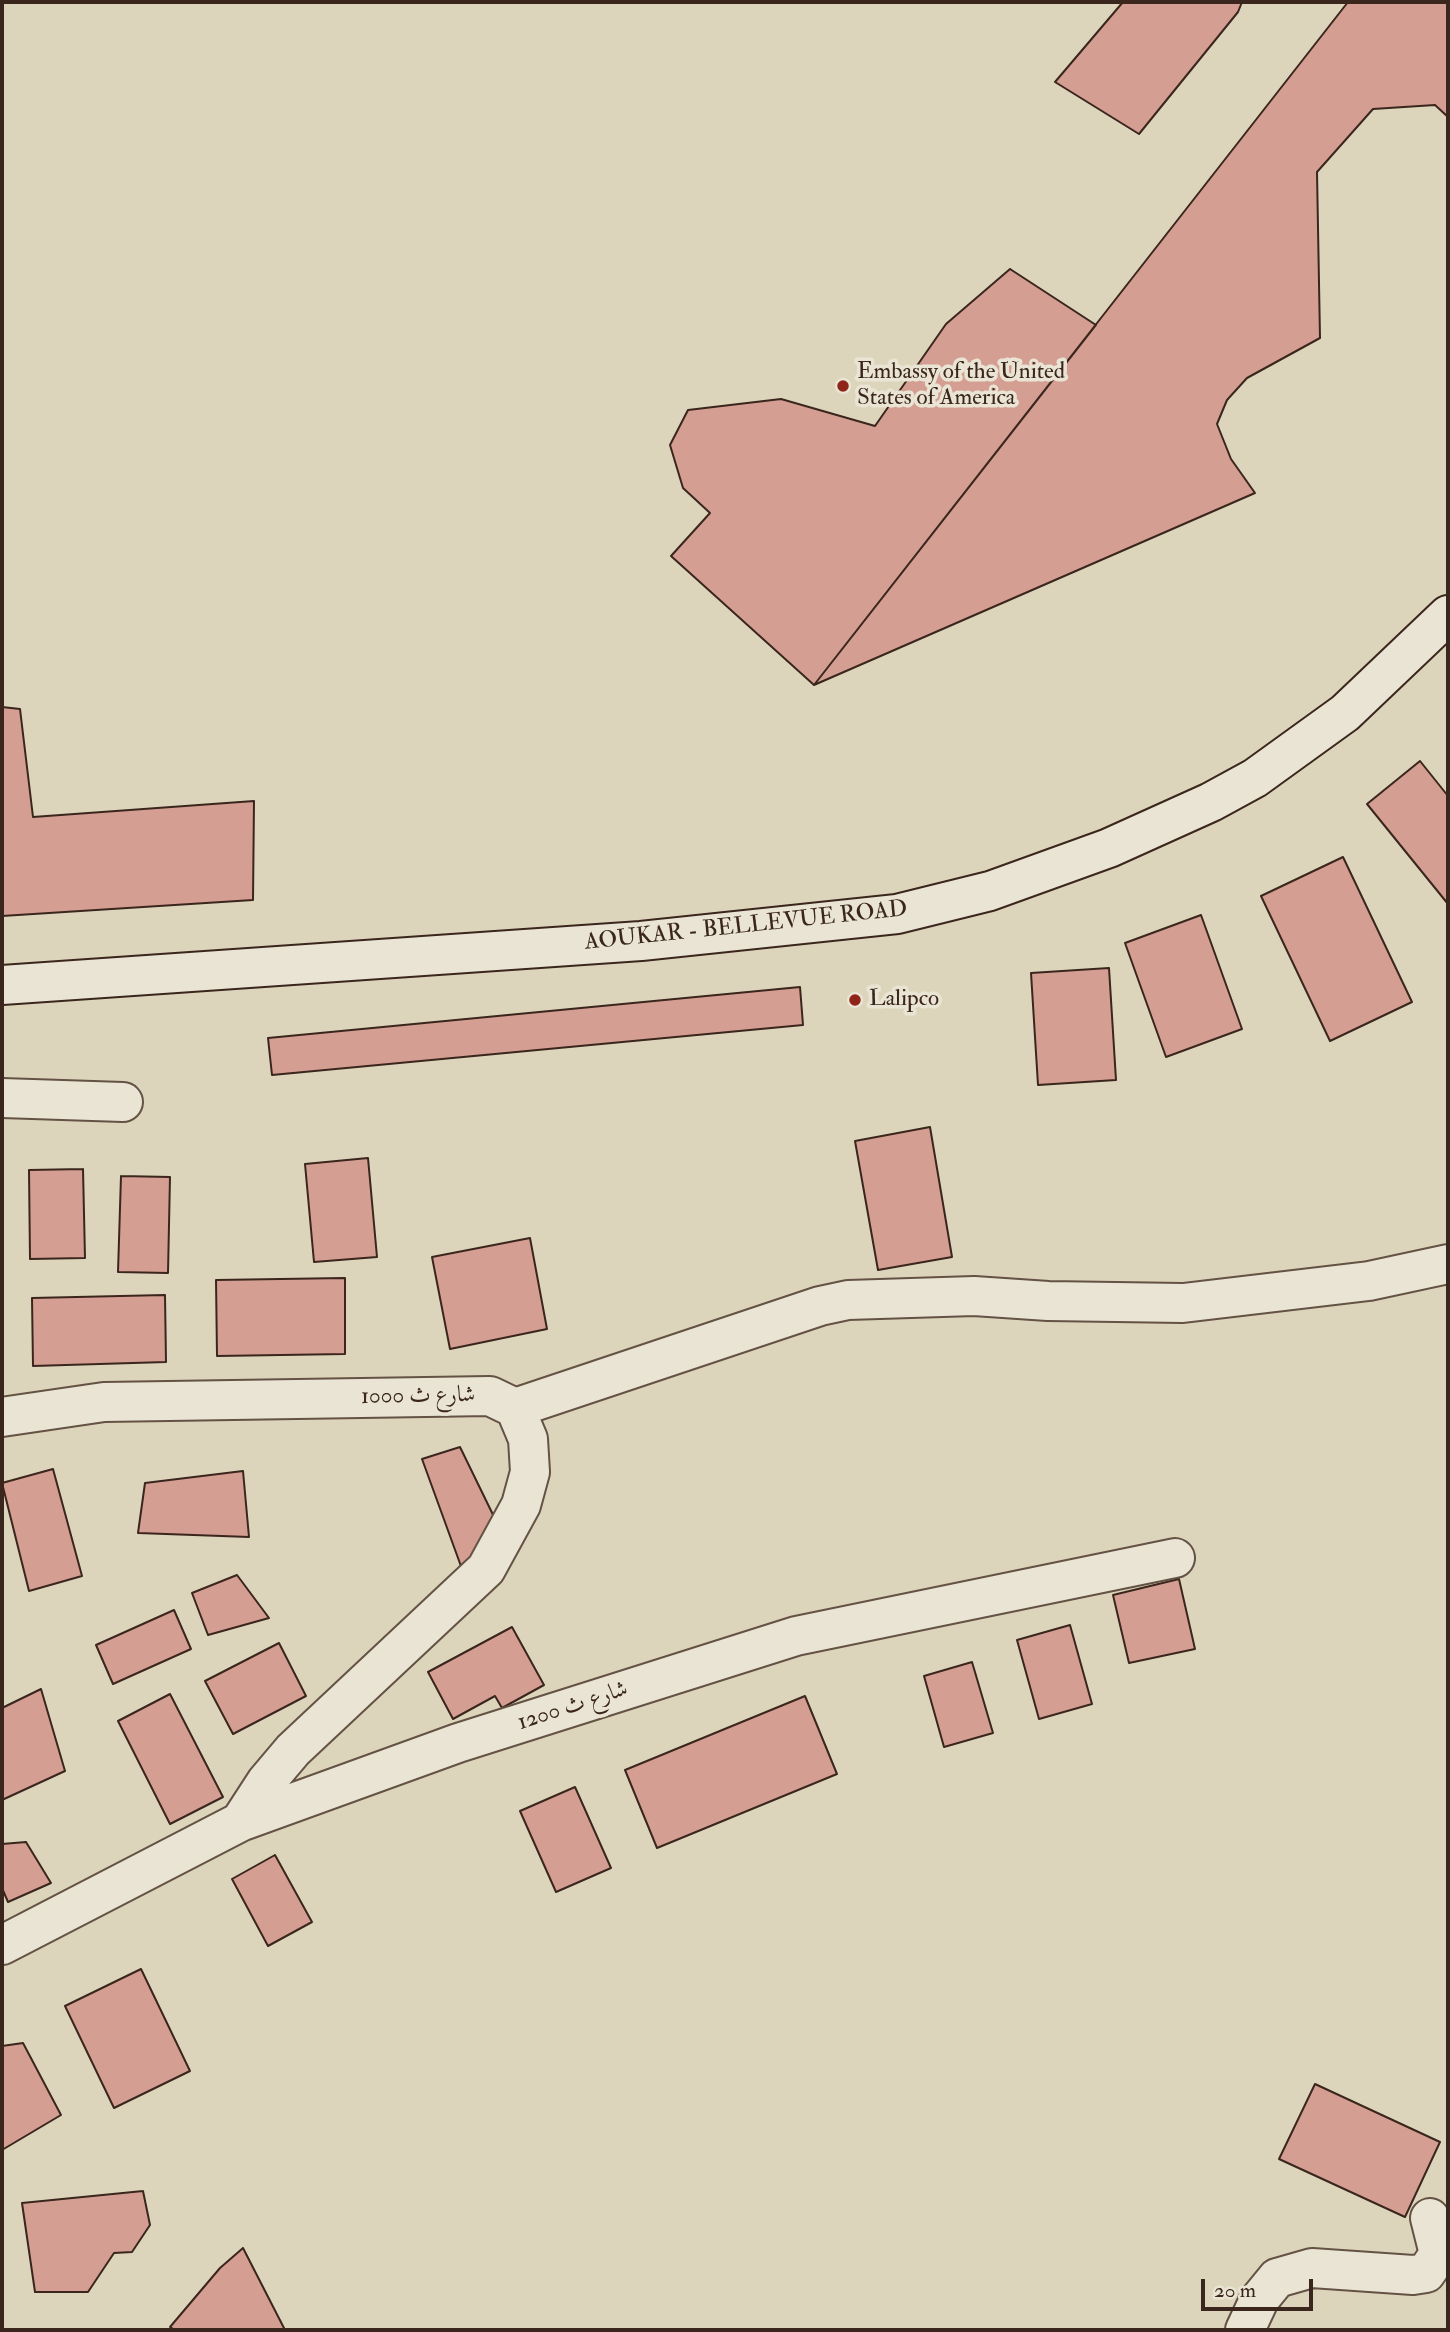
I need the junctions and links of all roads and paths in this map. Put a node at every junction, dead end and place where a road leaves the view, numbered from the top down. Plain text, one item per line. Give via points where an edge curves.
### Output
1 (1448, 615) edge
2 (2, 985) edge
3 (2, 1098) edge
4 (122, 1102) dead end
5 (1448, 1264) edge
6 (515, 1408) junction
7 (2, 1417) edge
8 (1174, 1558) dead end
9 (240, 1822) junction
10 (2, 1945) edge
11 (1430, 2218) dead end
12 (1245, 2330) edge

1 - 2 street, AOUKAR - BELLEVUE ROAD via 1345,713 1255,778 1109,848 990,891 897,914 654,940
3 - 4 street
5 - 6 street via 1369,1281 1183,1303 974,1296 848,1300
6 - 7 street, شارع ث 1000 via 490,1396 144,1401
6 - 9 street via 528,1439 530,1472 521,1505 486,1569 293,1750
8 - 9 street, شارع ث 1200 via 796,1636 458,1743
9 - 10 street, شارع ث 1200
11 - 12 street via 1439,2254 1426,2273 1312,2268 1277,2278 1259,2300

